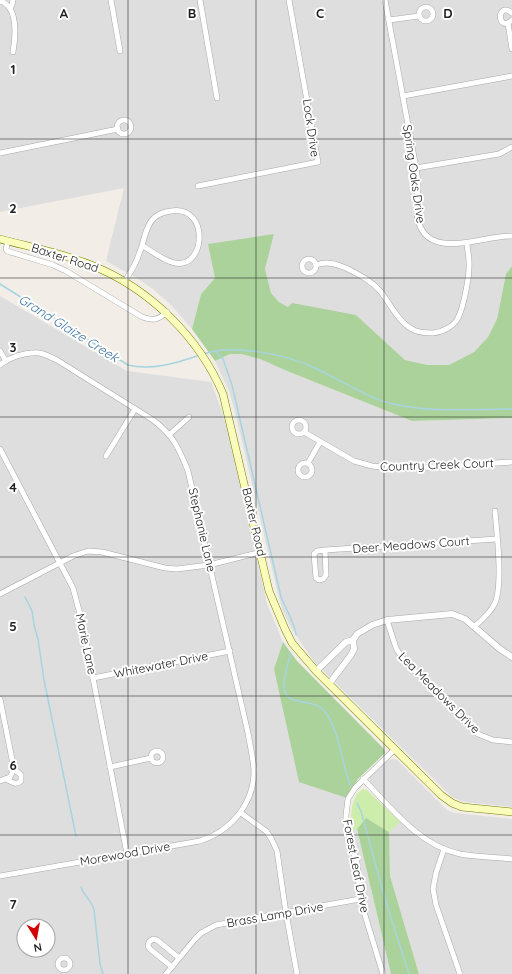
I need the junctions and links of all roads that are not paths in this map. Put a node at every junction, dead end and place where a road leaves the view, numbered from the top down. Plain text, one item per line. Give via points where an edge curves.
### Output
1 (13, 0) edge
2 (111, 0) edge
3 (200, 0) edge
4 (289, 0) edge
5 (385, 0) edge
6 (2, 1) edge
7 (10, 8) junction
8 (512, 12) edge
9 (419, 16) dead end
10 (389, 20) junction
11 (510, 21) edge
12 (512, 49) edge
13 (120, 51) dead end
14 (13, 52) dead end
15 (512, 76) edge
16 (403, 96) junction
17 (217, 98) dead end
18 (118, 129) dead end
19 (512, 147) edge
20 (0, 153) edge
21 (416, 168) junction
22 (198, 186) dead end
23 (512, 236) edge
24 (4, 240) edge
25 (467, 243) junction
26 (143, 246) junction
27 (316, 265) dead end
28 (125, 281) junction
29 (167, 312) junction
30 (0, 351) edge
31 (6, 361) junction
32 (0, 365) edge
33 (135, 409) junction
34 (189, 417) dead end
35 (304, 432) dead end
36 (170, 434) junction
37 (320, 442) junction
38 (0, 449) edge
39 (106, 456) dead end
40 (512, 462) edge
41 (308, 463) dead end
42 (495, 511) dead end
43 (497, 539) junction
44 (325, 550) junction
45 (261, 552) junction
46 (60, 563) junction
47 (209, 565) junction
48 (0, 594) edge
49 (387, 620) junction
50 (475, 626) junction
51 (353, 640) junction
52 (230, 652) junction
53 (512, 658) edge
54 (316, 671) junction
55 (93, 678) junction
56 (329, 684) junction
57 (0, 699) edge
58 (512, 742) edge
59 (394, 750) junction
60 (150, 758) dead end
61 (110, 767) junction
62 (14, 769) junction
63 (6, 779) junction
64 (363, 779) junction
65 (0, 781) edge
66 (512, 812) edge
67 (241, 813) junction
68 (444, 849) junction
69 (127, 854) junction
70 (512, 859) edge
71 (0, 876) edge
72 (360, 899) junction
73 (286, 914) junction
74 (179, 958) junction
75 (69, 968) dead end
76 (172, 968) junction
77 (71, 974) edge
78 (166, 974) edge
79 (297, 974) edge
80 (383, 974) edge
81 (460, 974) edge

1 - 7 street
2 - 13 street
3 - 17 street
4 - 22 street, Lock Drive via 318,162
5 - 10 street, Spring Oaks Drive
6 - 7 street
7 - 14 street via 16,34
8 - 11 street via 504,10 500,15 502,21
9 - 10 street
10 - 16 street, Spring Oaks Drive
11 - 12 street
15 - 16 street
16 - 21 street, Spring Oaks Drive
18 - 20 street
19 - 21 street via 499,154
21 - 25 street, Spring Oaks Drive via 417,216 422,231 447,244
23 - 25 street, Spring Oaks Drive via 498,236
24 - 28 main road, Baxter Road via 90,265
24 - 29 street via 7,251 66,270 142,317 154,320
25 - 27 street via 469,262 461,311 458,319 448,328 435,333 420,332 407,326 380,291 357,273 338,265
26 - 26 street via 168,260 186,262 194,256 200,242 199,227 184,211 160,213 150,223
26 - 28 street
28 - 29 main road, Baxter Road
29 - 45 main road, Baxter Road via 194,344 223,394
30 - 31 street
31 - 32 street
31 - 33 street, Stephanie Lane via 26,354 45,355
33 - 36 street, Stephanie Lane
33 - 39 street
34 - 36 street
35 - 37 street, Country Creek Court
36 - 47 street, Stephanie Lane via 188,471
37 - 40 street, Country Creek Court via 354,461 380,468
37 - 41 street
38 - 46 street, Marie Lane
42 - 43 street
43 - 44 street, Deer Meadows Court
43 - 50 street via 497,596 491,609
44 - 44 street via 314,554 315,576 319,580 326,575
45 - 47 street
45 - 54 main road, Baxter Road via 270,590 285,629 292,643
46 - 47 street via 80,553 95,551 165,568 183,569
46 - 48 street
46 - 55 street, Marie Lane via 77,601
47 - 52 street, Stephanie Lane
49 - 50 street via 452,614
49 - 51 street via 364,628
49 - 58 street, Lea Meadows Drive via 396,648 403,659 472,729 486,738
50 - 53 street
51 - 54 street via 346,642
51 - 56 street via 354,650
52 - 55 street, Whitewater Drive
52 - 67 street, Stephanie Lane via 254,770 249,797
54 - 56 main road, Baxter Road
55 - 61 street, Marie Lane
56 - 59 main road, Baxter Road
57 - 62 street
59 - 64 street, Forest Leaf Drive
59 - 66 main road, Baxter Road via 452,803 462,807
60 - 61 street
61 - 69 street, Marie Lane
62 - 63 street
62 - 63 street via 21,775 21,781 14,784
63 - 65 street
64 - 68 street via 422,838
64 - 72 street, Forest Leaf Drive via 348,799 346,826 357,863
67 - 69 street, Morewood Drive via 210,838
67 - 73 street via 266,831 274,844
68 - 70 street via 460,854
68 - 81 street via 433,890
69 - 71 street, Morewood Drive
72 - 73 street, Brass Lamp Drive
72 - 80 street, Forest Leaf Drive
73 - 74 street, Brass Lamp Drive via 216,925 198,936
73 - 79 street
74 - 76 street, Brass Lamp Drive
74 - 76 street via 157,940 149,942 150,949
75 - 77 street
76 - 78 street, Brass Lamp Drive

